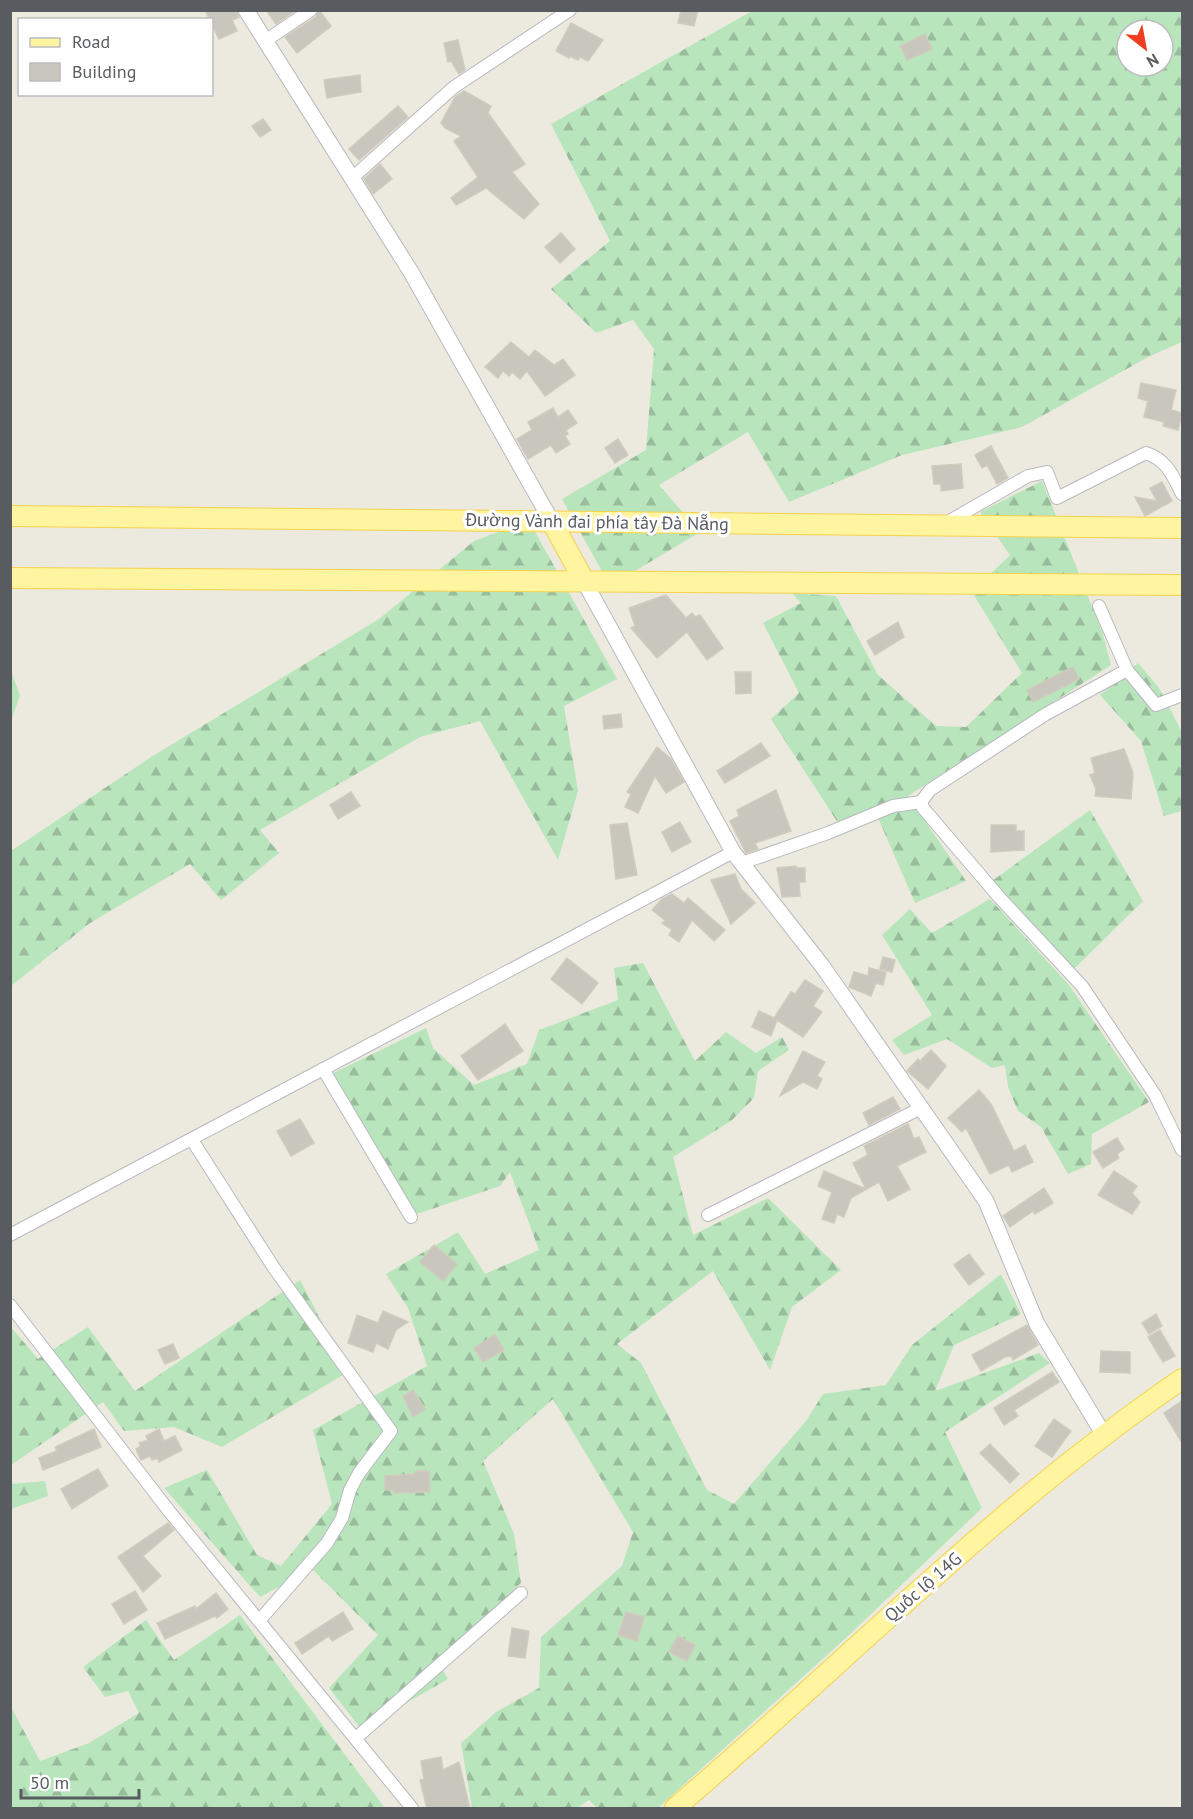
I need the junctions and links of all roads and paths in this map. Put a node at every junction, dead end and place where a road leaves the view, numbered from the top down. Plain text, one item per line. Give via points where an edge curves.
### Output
1 (246, 10) edge
2 (311, 10) edge
3 (570, 10) edge
4 (266, 41) junction
5 (352, 178) junction
6 (1182, 494) edge
7 (10, 516) edge
8 (552, 522) junction
9 (941, 526) junction
10 (1182, 528) edge
11 (10, 578) edge
12 (584, 581) junction
13 (1182, 585) edge
14 (1099, 606) dead end
15 (1127, 670) junction
16 (1182, 694) edge
17 (921, 802) junction
18 (737, 857) junction
19 (323, 1069) junction
20 (921, 1108) junction
21 (192, 1140) junction
22 (1182, 1150) edge
23 (708, 1215) dead end
24 (411, 1217) dead end
25 (10, 1235) edge
26 (10, 1305) edge
27 (1182, 1379) edge
28 (1104, 1435) junction
29 (521, 1593) dead end
30 (259, 1621) junction
31 (356, 1738) junction
32 (412, 1809) edge
33 (675, 1809) edge

1 - 4 street
2 - 4 street
3 - 5 street via 454,87
4 - 5 street
5 - 8 street via 411,272
6 - 9 street via 1168,467 1158,457 1146,453 1057,498 1047,472 1028,476
7 - 8 main road, Đường Vành đai phía tây Đà Nẵng
8 - 9 main road, Đường Vành đai phía tây Đà Nẵng
8 - 12 main road
9 - 10 main road, Đường Vành đai phía tây Đà Nẵng
11 - 12 main road
12 - 13 main road
12 - 18 street
14 - 15 street
15 - 16 street via 1156,705
15 - 17 street via 1046,714 930,790
17 - 18 street via 893,806 828,833
17 - 22 street via 999,897 1082,986 1155,1095
18 - 19 street
18 - 20 street via 823,967
19 - 21 street
19 - 24 street
20 - 23 street
20 - 28 street via 986,1201 1037,1324
21 - 25 street
21 - 30 street via 274,1268 391,1431 359,1473 342,1518 327,1543
26 - 30 street
27 - 28 main road, Quốc lộ 14G
28 - 33 main road, Quốc lộ 14G via 845,1654
29 - 31 street
30 - 31 street
31 - 32 street

